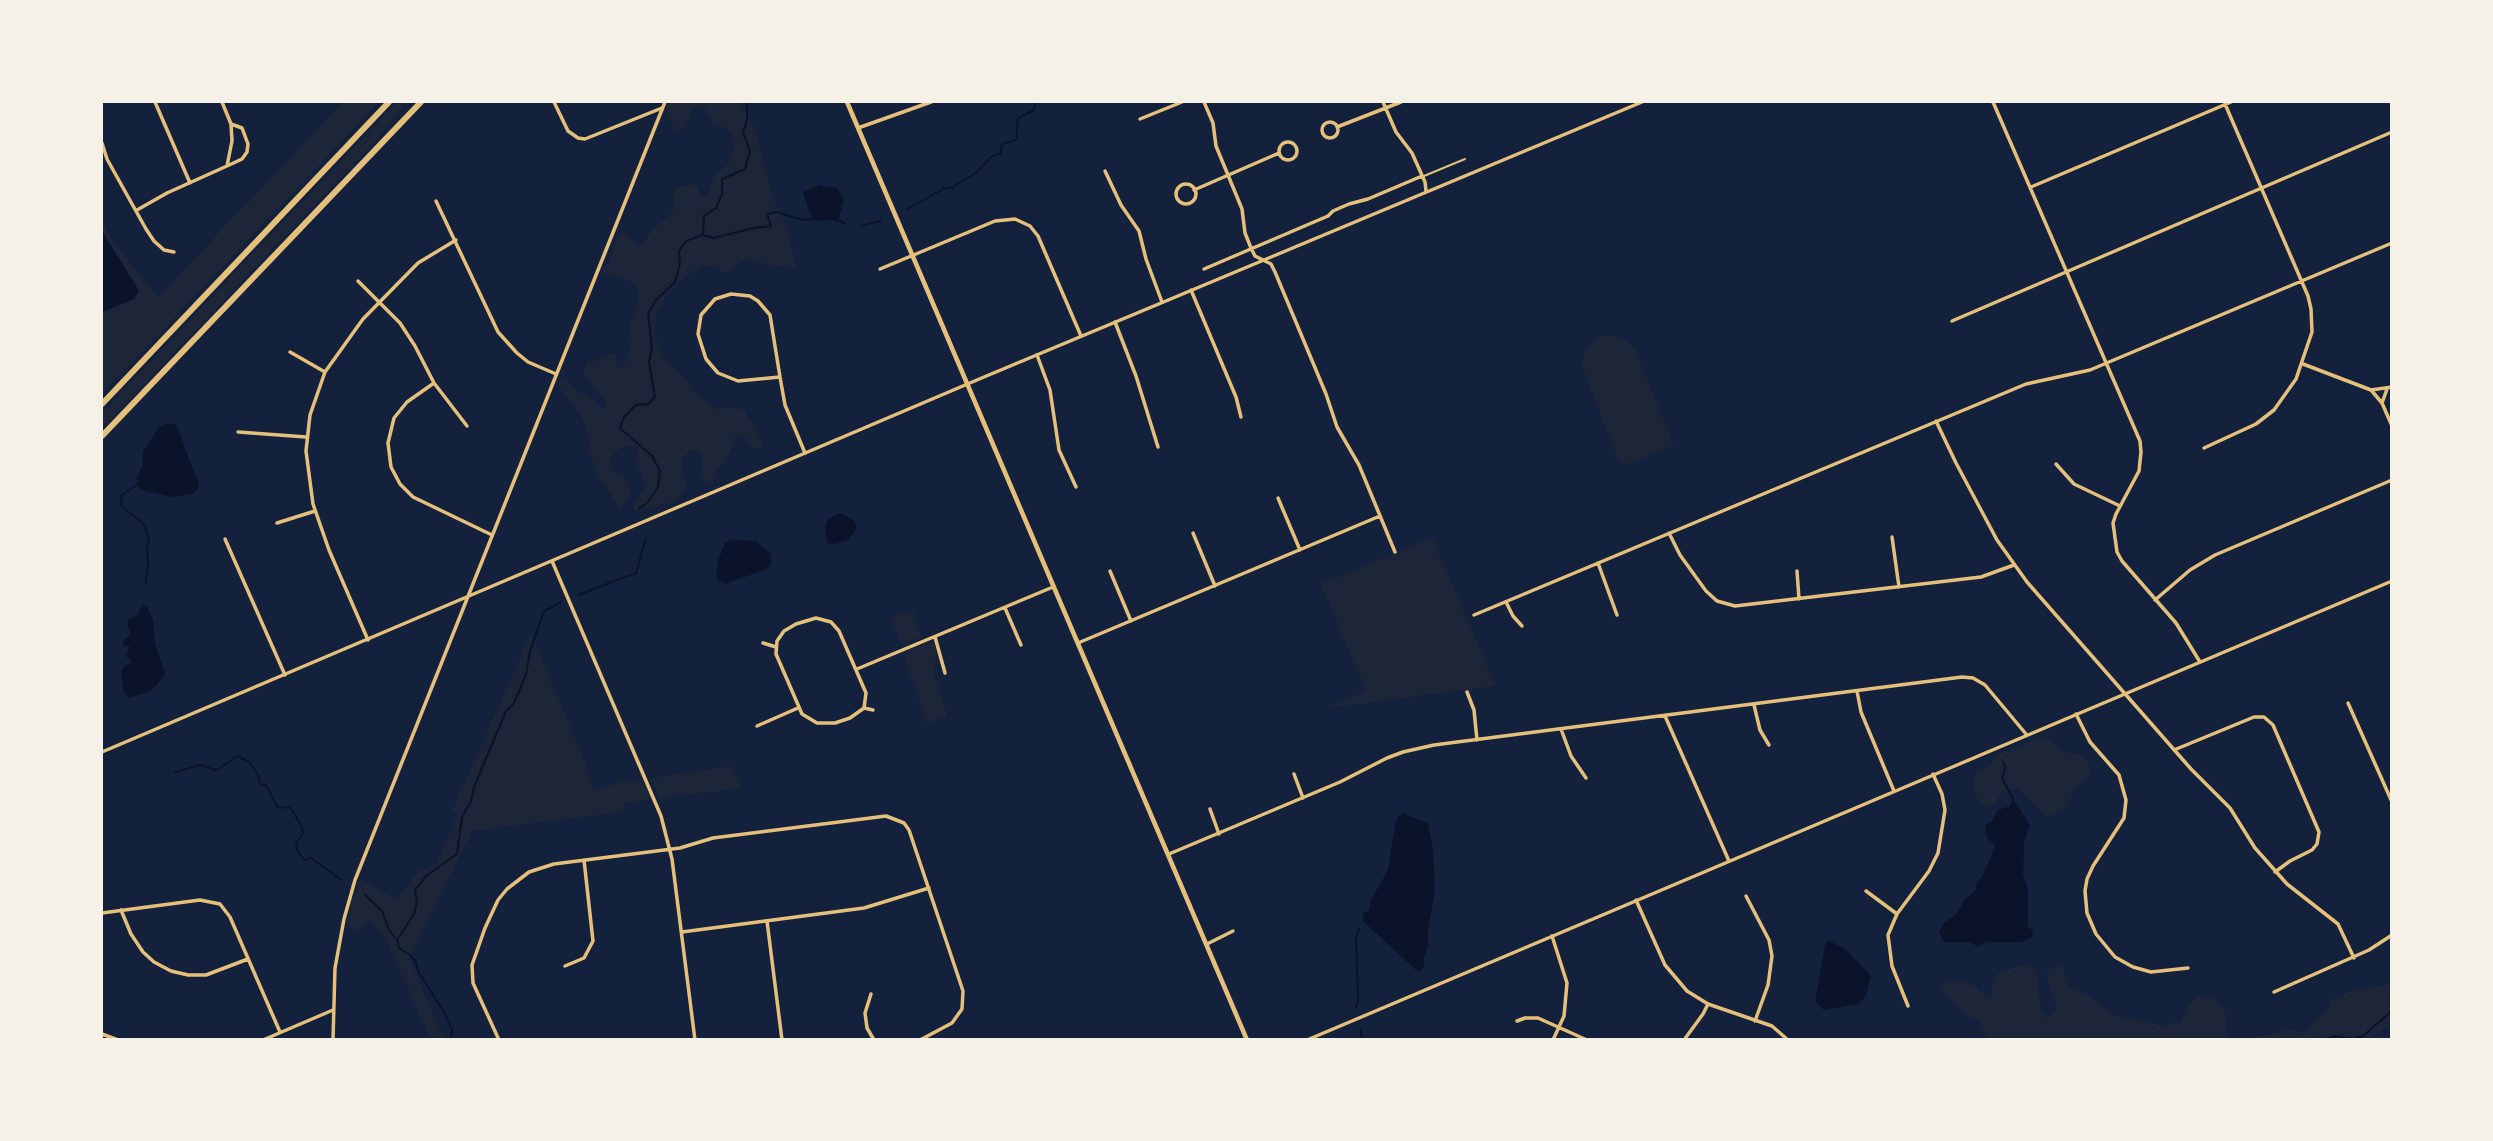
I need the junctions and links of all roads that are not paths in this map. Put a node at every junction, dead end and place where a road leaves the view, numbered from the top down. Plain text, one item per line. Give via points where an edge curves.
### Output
1 (155, 102) edge
2 (222, 102) edge
3 (388, 102) edge
4 (420, 102) edge
5 (554, 102) edge
6 (665, 102) edge
7 (847, 102) edge
8 (931, 102) edge
9 (1182, 102) edge
10 (1204, 102) edge
11 (1383, 102) edge
12 (1401, 102) edge
13 (1624, 102) edge
14 (1642, 102) edge
15 (2000, 102) edge
16 (2231, 102) edge
17 (1994, 103) edge
18 (2225, 104) junction
19 (662, 108) junction
20 (1385, 108) junction
21 (1626, 108) junction
22 (1140, 119) dead end
23 (231, 124) junction
24 (1337, 127) junction
25 (858, 128) junction
26 (2392, 132) edge
27 (102, 143) edge
28 (1279, 153) junction
29 (1465, 159) dead end
30 (227, 166) junction
31 (1105, 171) dead end
32 (1228, 176) junction
33 (1422, 176) junction
34 (190, 183) junction
35 (2031, 187) junction
36 (2261, 188) junction
37 (1194, 190) junction
38 (1426, 191) junction
39 (436, 201) dead end
40 (136, 210) junction
41 (456, 240) junction
42 (2392, 243) edge
43 (1251, 248) junction
44 (174, 253) dead end
45 (913, 255) junction
46 (1262, 260) junction
47 (880, 269) dead end
48 (1204, 269) dead end
49 (2067, 271) junction
50 (358, 281) dead end
51 (2301, 281) junction
52 (1191, 290) junction
53 (379, 302) junction
54 (1162, 302) junction
55 (1952, 321) dead end
56 (1115, 322) junction
57 (1081, 336) junction
58 (290, 352) dead end
59 (1037, 355) junction
60 (2107, 363) junction
61 (2303, 364) junction
62 (326, 373) junction
63 (556, 374) junction
64 (780, 377) junction
65 (434, 383) junction
66 (968, 384) junction
67 (2389, 388) edge
68 (2371, 390) junction
69 (2382, 403) junction
70 (102, 404) edge
71 (1241, 418) dead end
72 (1936, 421) junction
73 (467, 426) dead end
74 (2392, 426) edge
75 (238, 432) dead end
76 (102, 436) edge
77 (306, 437) junction
78 (1158, 447) dead end
79 (2204, 447) dead end
80 (805, 453) junction
81 (2056, 464) dead end
82 (2392, 480) edge
83 (1076, 488) dead end
84 (1278, 498) dead end
85 (2120, 506) junction
86 (315, 511) junction
87 (1380, 516) junction
88 (277, 523) dead end
89 (1193, 533) dead end
90 (1669, 533) junction
91 (492, 535) junction
92 (1892, 537) dead end
93 (225, 540) dead end
94 (1300, 550) junction
95 (1395, 552) dead end
96 (552, 561) junction
97 (1598, 563) junction
98 (2014, 565) junction
99 (1797, 570) dead end
100 (1110, 571) dead end
101 (2392, 581) edge
102 (1215, 586) junction
103 (1054, 587) junction
104 (1899, 587) junction
105 (467, 597) junction
106 (1799, 599) junction
107 (2155, 600) junction
108 (1506, 601) junction
109 (1005, 608) junction
110 (1475, 615) dead end
111 (1617, 615) dead end
112 (1131, 621) junction
113 (1522, 626) dead end
114 (935, 637) junction
115 (368, 640) junction
116 (763, 643) dead end
117 (1078, 643) junction
118 (1021, 645) dead end
119 (776, 647) junction
120 (2200, 662) junction
121 (857, 669) junction
122 (945, 673) dead end
123 (285, 675) junction
124 (1857, 691) junction
125 (1467, 692) dead end
126 (2124, 695) junction
127 (2348, 703) dead end
128 (1754, 705) junction
129 (798, 708) junction
130 (864, 708) junction
131 (873, 710) dead end
132 (2076, 714) junction
133 (1665, 716) junction
134 (757, 726) dead end
135 (1562, 729) junction
136 (2026, 734) junction
137 (1477, 740) junction
138 (1769, 745) dead end
139 (2174, 751) junction
140 (102, 752) edge
141 (1294, 774) dead end
142 (1933, 774) junction
143 (1586, 778) dead end
144 (1894, 791) junction
145 (1303, 798) junction
146 (2392, 802) edge
147 (1210, 809) dead end
148 (1219, 834) junction
149 (670, 849) junction
150 (1168, 854) junction
151 (584, 860) junction
152 (1729, 861) junction
153 (2275, 872) junction
154 (929, 888) junction
155 (1866, 891) dead end
156 (1746, 896) dead end
157 (1636, 900) junction
158 (121, 910) junction
159 (102, 913) edge
160 (1897, 914) junction
161 (767, 921) junction
162 (1233, 931) dead end
163 (682, 932) junction
164 (2392, 935) edge
165 (1552, 936) junction
166 (1207, 944) junction
167 (2354, 957) junction
168 (248, 958) junction
169 (565, 966) dead end
170 (2188, 968) dead end
171 (2274, 992) dead end
172 (871, 994) dead end
173 (1708, 1004) junction
174 (1908, 1006) dead end
175 (333, 1010) junction
176 (1517, 1021) dead end
177 (1755, 1021) junction
178 (1560, 1027) junction
179 (280, 1032) junction
180 (102, 1034) edge
181 (118, 1040) edge
182 (263, 1040) edge
183 (333, 1040) edge
184 (499, 1040) edge
185 (695, 1040) edge
186 (782, 1040) edge
187 (874, 1040) edge
188 (920, 1040) edge
189 (1247, 1040) edge
190 (1307, 1040) edge
191 (1553, 1040) edge
192 (1587, 1040) edge
193 (1684, 1040) edge
194 (1788, 1040) edge

1 - 34 street
2 - 23 street
3 - 70 highway
4 - 76 highway
5 - 19 street via 568,131 585,139
6 - 19 street
7 - 25 main road
8 - 25 street
9 - 22 street
10 - 32 street
11 - 20 street
12 - 20 street
13 - 21 street
14 - 21 street
15 - 17 street
16 - 18 street
17 - 35 street
18 - 35 street
18 - 36 street
19 - 63 street
20 - 24 street
20 - 33 street
21 - 38 street
23 - 30 street
23 - 30 street via 243,128 248,144 242,159
24 - 24 street via 1326,123 1322,132 1333,137
25 - 45 main road
26 - 36 street
27 - 40 street
28 - 28 street via 1286,141 1297,148 1291,159
28 - 32 street
29 - 33 lane
30 - 34 street
31 - 54 street via 1139,231
32 - 37 street
32 - 43 street
33 - 38 street
33 - 43 street
34 - 40 street
35 - 49 street
36 - 49 street
36 - 51 street
37 - 37 street via 1190,185 1181,186 1177,199 1189,204
38 - 46 street
39 - 41 street
40 - 44 street via 154,241
41 - 53 street via 418,263
41 - 63 street via 506,344 528,362
42 - 51 street
43 - 46 street
43 - 48 street
45 - 47 street
45 - 57 street via 995,220 1015,219 1030,226
45 - 66 main road
46 - 52 street
46 - 87 street via 1275,272 1336,427 1359,465
49 - 55 street
49 - 60 street
50 - 53 street
51 - 60 street
51 - 61 street via 2313,320
52 - 54 street
52 - 71 street
53 - 62 street
53 - 65 street via 409,335
54 - 56 street
56 - 57 street
56 - 78 street
57 - 59 street
58 - 62 street
59 - 66 street
59 - 83 street via 1049,390 1059,450
60 - 72 street via 2026,384
60 - 85 street via 2141,452 2139,471
61 - 68 street
61 - 79 street via 2284,400 2266,418
62 - 77 street via 314,398
63 - 91 street
64 - 64 street via 772,320 758,301 731,293 706,307 698,334 711,367 738,381
64 - 80 street via 785,405
65 - 73 street
65 - 91 street via 394,418 388,443 391,467 413,497
66 - 80 street
66 - 103 main road
67 - 68 street
67 - 69 street
68 - 69 street
69 - 74 street
72 - 90 street
72 - 98 street
75 - 77 street
77 - 86 street
80 - 96 street
81 - 85 street via 2074,484
82 - 107 street via 2216,555
84 - 94 street
85 - 107 street via 2113,523 2117,552
86 - 88 street
86 - 115 street
87 - 94 street
87 - 95 street
89 - 102 street
90 - 97 street
90 - 106 street via 1706,592 1717,601 1735,606
91 - 105 street
92 - 104 street
93 - 123 street
94 - 102 street
96 - 105 street
96 - 149 street via 655,802
97 - 108 street
97 - 111 street
98 - 104 street via 1989,575
98 - 126 street
99 - 106 street
100 - 112 street
101 - 120 street
102 - 112 street
103 - 109 street
103 - 117 main road
104 - 106 street
105 - 115 street
105 - 175 street via 355,880 338,942
107 - 120 street
108 - 110 street
108 - 113 street
109 - 114 street
109 - 118 street
112 - 117 street
114 - 121 street
114 - 122 street
115 - 123 street
116 - 119 street
117 - 150 main road
119 - 121 street via 780,636 796,624 816,618 831,622
119 - 129 street
120 - 126 street
121 - 130 street via 866,693
123 - 140 street
124 - 128 street
124 - 136 street via 1973,678 1985,685
124 - 144 street via 1861,712
125 - 137 street
126 - 132 street
126 - 139 street
127 - 146 street
128 - 133 street
128 - 138 street
129 - 130 street via 808,719 825,723 850,718
129 - 134 street
130 - 131 street
132 - 136 street
132 - 170 street via 2090,743 2119,775 2126,800 2123,818 2087,879 2087,913 2096,934 2115,957 2133,967 2151,972
133 - 135 street
133 - 152 street
135 - 137 street
135 - 143 street via 1571,756
136 - 142 street
137 - 145 street via 1403,752
139 - 153 street via 2230,808
139 - 153 street via 2254,717 2264,717 2273,725 2319,832 2312,850
141 - 145 street
142 - 144 street
142 - 160 street via 1944,801 1940,846 1932,866
144 - 152 street
145 - 148 street
147 - 148 street
148 - 150 street
149 - 151 street
149 - 154 street via 713,838 894,817 912,835
149 - 163 street
150 - 166 main road
151 - 169 street via 593,941 584,958
151 - 184 street via 541,867 518,879 491,912 471,973
152 - 157 street
153 - 167 street via 2295,894 2338,924
154 - 161 street via 864,908
154 - 188 street via 963,993 962,1009 952,1023
155 - 160 street
156 - 177 street via 1769,940 1772,956
157 - 165 street
157 - 173 street via 1665,965 1687,990
158 - 159 street
158 - 168 street via 200,900 220,904
158 - 168 street via 143,952 170,971 206,975
160 - 174 street via 1888,949
161 - 163 street
161 - 186 street
162 - 166 street
163 - 185 street
164 - 167 street
165 - 178 street via 1567,983
165 - 190 street
166 - 189 main road
167 - 171 street
168 - 179 street
172 - 187 street via 865,1013
173 - 177 street
173 - 193 street
175 - 179 street
175 - 183 street
176 - 178 street via 1538,1018
177 - 194 street via 1772,1026
178 - 191 street
178 - 192 street
179 - 182 street
180 - 181 street

